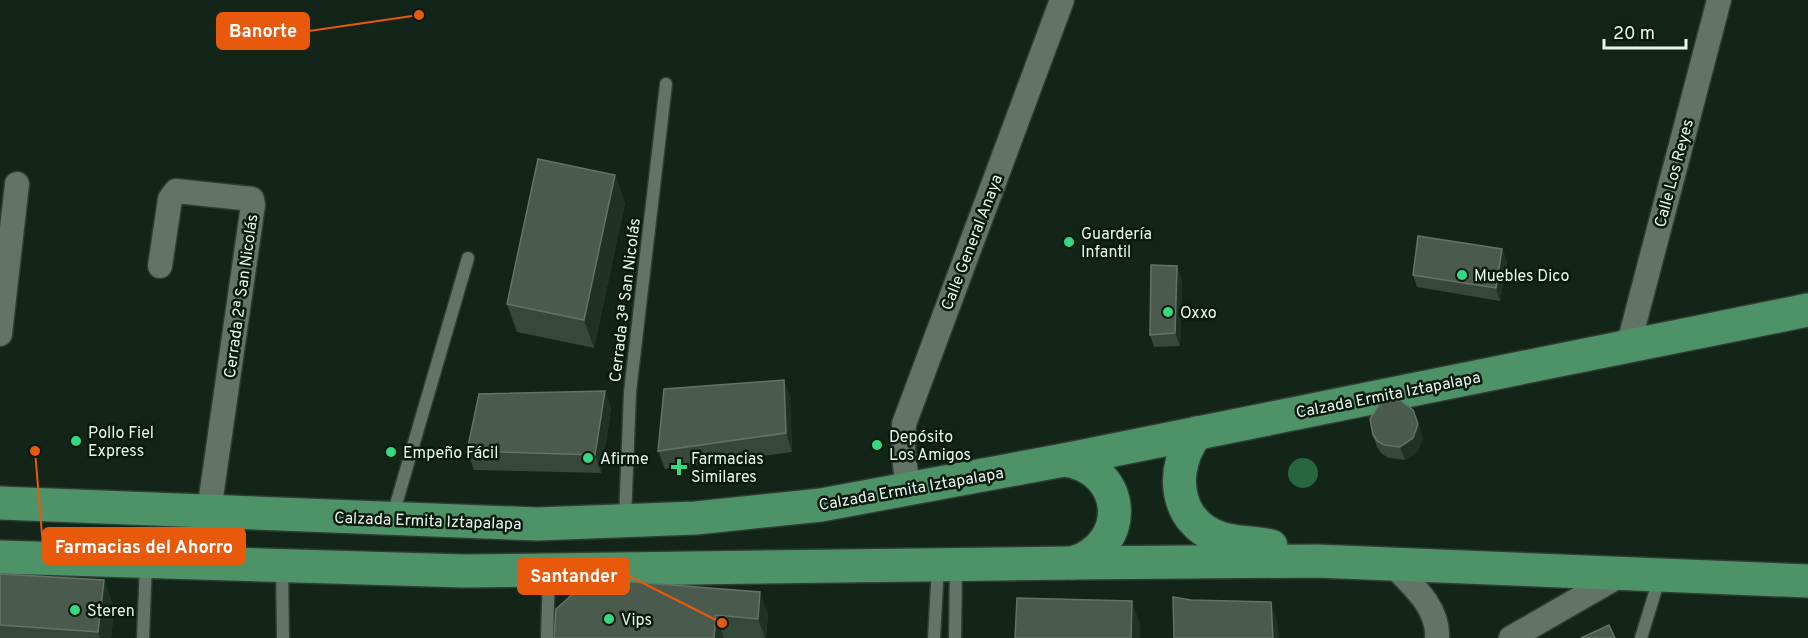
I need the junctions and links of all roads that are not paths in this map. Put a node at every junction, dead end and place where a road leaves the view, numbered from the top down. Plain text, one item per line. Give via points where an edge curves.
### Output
1 (1062, 0) edge
2 (1719, 0) edge
3 (666, 84) dead end
4 (16, 184) dead end
5 (468, 258) dead end
6 (160, 266) dead end
7 (1808, 310) edge
8 (0, 334) edge
9 (1628, 347) junction
10 (1197, 433) junction
11 (1064, 460) junction
12 (908, 489) junction
13 (0, 503) edge
14 (209, 511) junction
15 (391, 519) junction
16 (625, 520) junction
17 (0, 557) edge
18 (146, 561) junction
19 (1316, 561) junction
20 (1073, 563) junction
21 (1392, 564) junction
22 (947, 565) junction
23 (282, 566) junction
24 (549, 570) junction
25 (1622, 574) junction
26 (1661, 575) junction
27 (1808, 581) edge
28 (143, 638) edge
29 (283, 638) edge
30 (547, 638) edge
31 (934, 638) edge
32 (955, 638) edge
33 (1437, 638) edge
34 (1511, 638) edge
35 (1641, 638) edge

1 - 12 street, Calle General Anaya via 904,424
2 - 9 street, Calle Los Reyes
3 - 16 lane, Cerrada 3ª San Nicolás via 630,392
4 - 8 street
5 - 15 lane
6 - 14 street, Cerrada 2ª San Nicolás via 170,199 176,191 252,199
7 - 9 main road, Calzada Ermita Iztapalapa
9 - 10 main road, Calzada Ermita Iztapalapa
10 - 11 main road, Calzada Ermita Iztapalapa
10 - 19 main road via 1182,456 1179,483 1187,510 1196,521 1221,538 1286,550
11 - 12 main road, Calzada Ermita Iztapalapa
11 - 20 main road via 1076,461 1098,473 1114,506 1111,531 1104,542 1096,552
12 - 16 main road, Calzada Ermita Iztapalapa via 821,505 696,518
13 - 14 main road, Calzada Ermita Iztapalapa
14 - 15 main road, Calzada Ermita Iztapalapa
15 - 16 main road, Calzada Ermita Iztapalapa via 537,524
17 - 18 main road
18 - 23 main road
18 - 28 lane
19 - 20 main road
19 - 21 main road
20 - 22 main road
21 - 25 main road
21 - 33 street via 1424,599 1433,615
22 - 24 main road via 696,578
22 - 31 lane
22 - 32 lane
23 - 24 main road
23 - 29 lane
24 - 30 lane
25 - 26 main road
25 - 34 street
26 - 27 main road
26 - 35 lane

